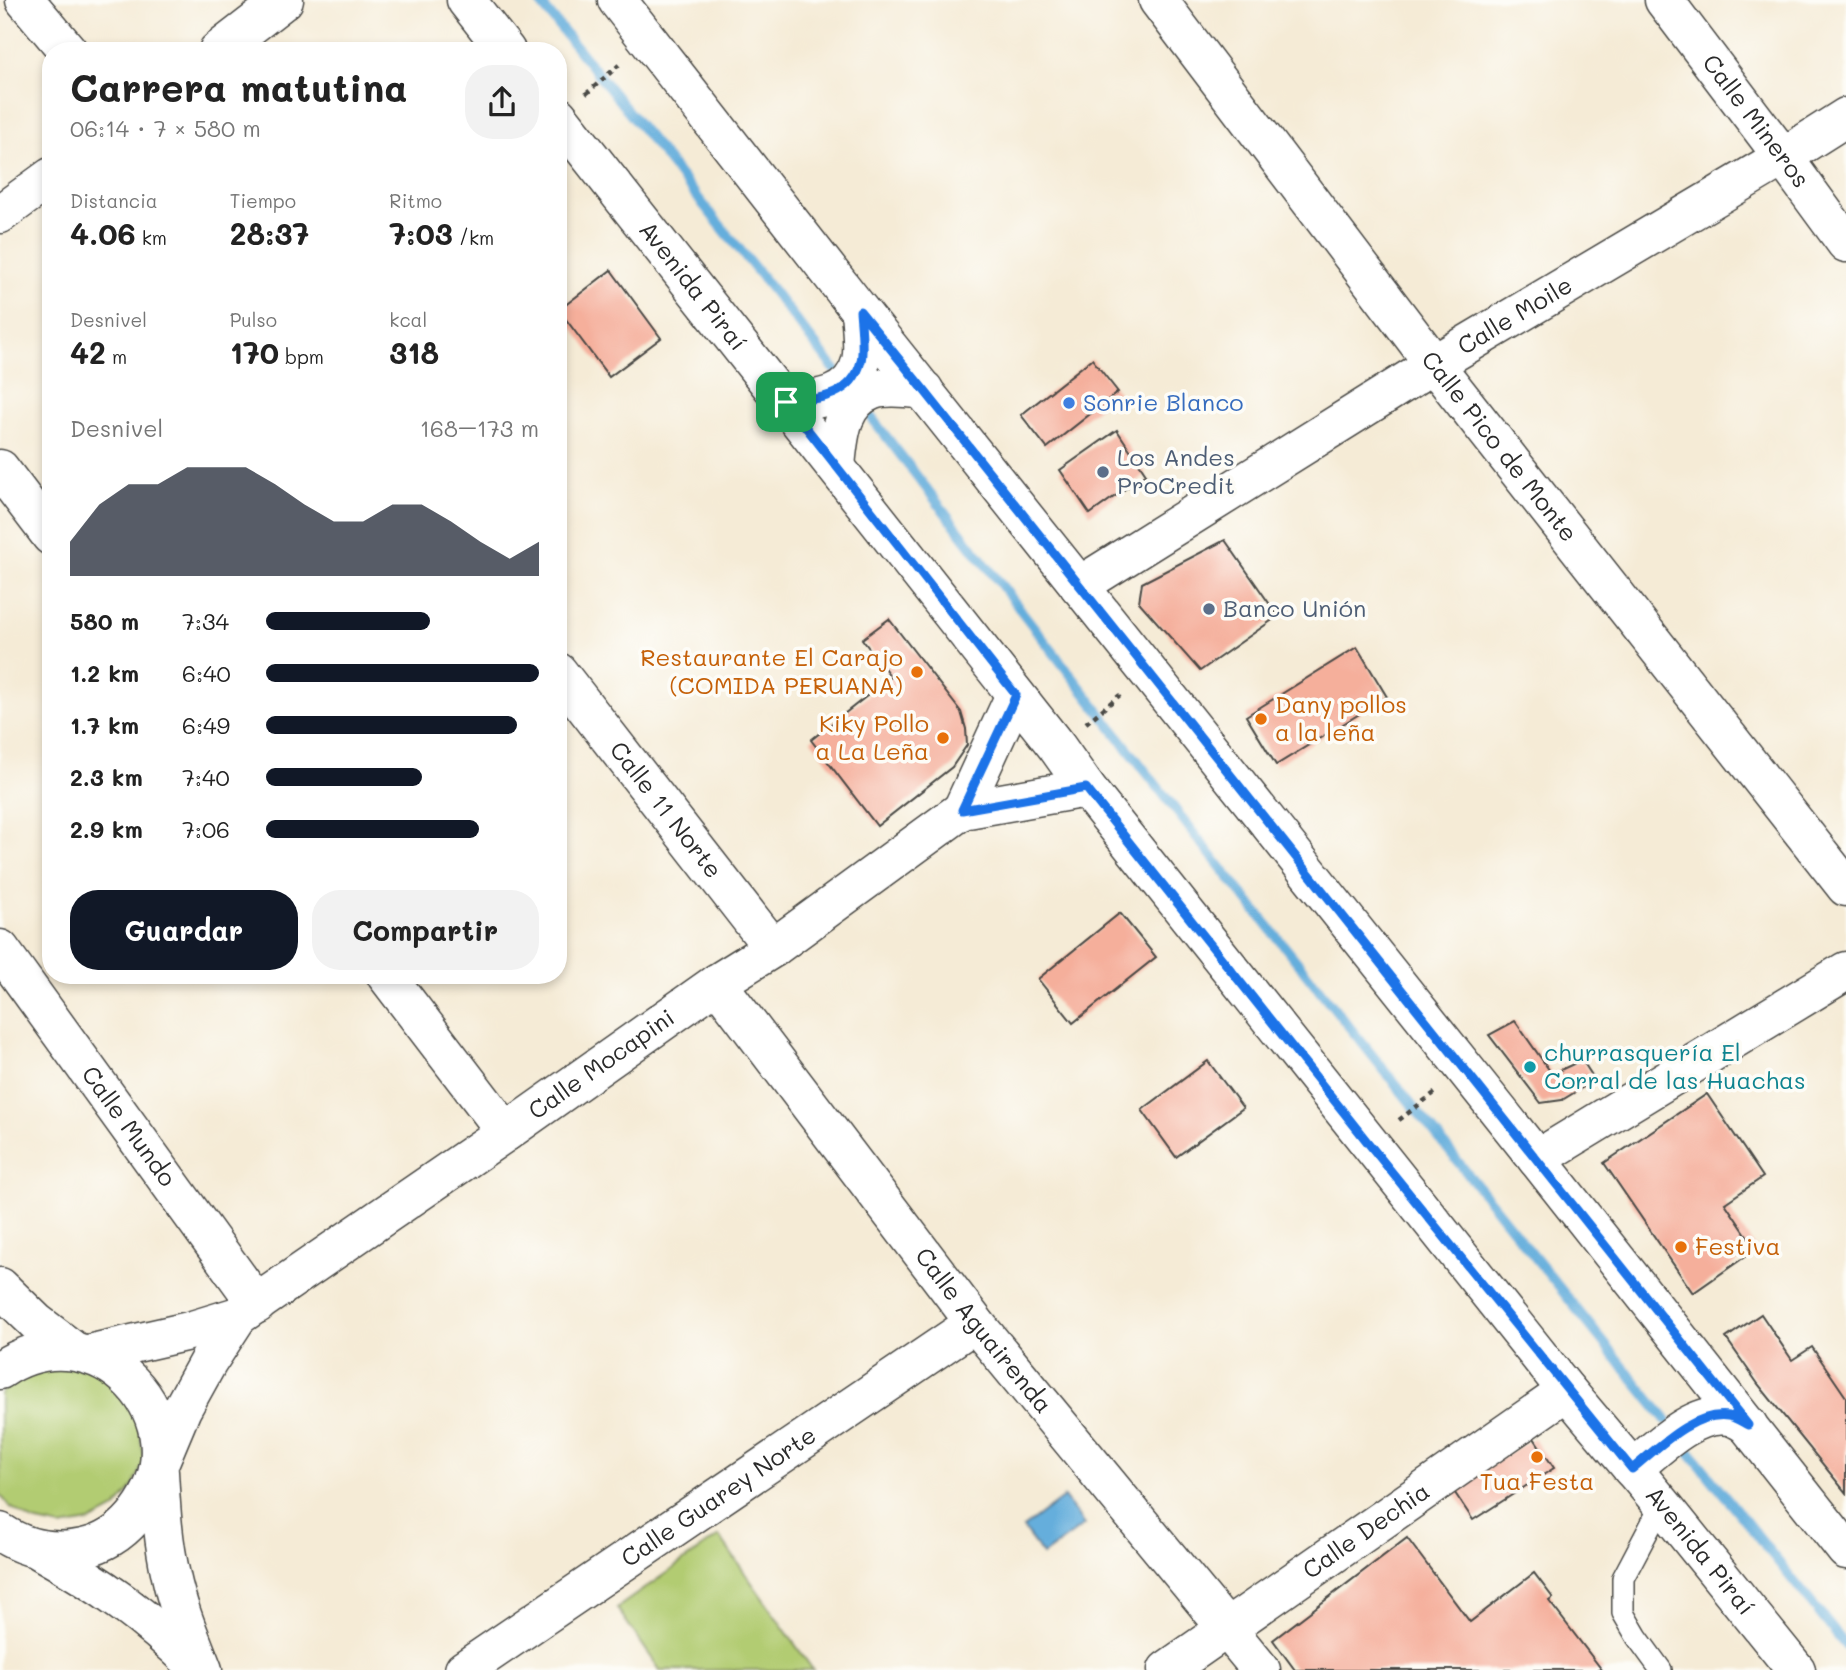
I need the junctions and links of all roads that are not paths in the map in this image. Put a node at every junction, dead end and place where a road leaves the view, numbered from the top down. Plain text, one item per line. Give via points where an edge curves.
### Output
1 (25, 0) edge
2 (284, 0) edge
3 (466, 0) edge
4 (617, 0) edge
5 (1158, 0) edge
6 (1664, 0) edge
7 (60, 42) edge
8 (230, 42) edge
9 (499, 42) edge
10 (573, 104) edge
11 (1846, 117) edge
12 (1783, 157) junction
13 (42, 184) edge
14 (0, 214) edge
15 (1846, 243) edge
16 (861, 325) junction
17 (1434, 364) junction
18 (909, 388) junction
19 (801, 401) junction
20 (838, 452) junction
21 (0, 469) edge
22 (42, 524) edge
23 (1079, 586) junction
24 (567, 684) edge
25 (1016, 695) junction
26 (1086, 788) junction
27 (962, 810) junction
28 (1846, 887) edge
29 (773, 948) junction
30 (0, 949) edge
31 (1846, 971) edge
32 (717, 983) junction
33 (393, 984) edge
34 (506, 1132) junction
35 (1537, 1159) junction
36 (0, 1287) edge
37 (247, 1310) junction
38 (975, 1323) junction
39 (81, 1352) junction
40 (0, 1370) edge
41 (1567, 1391) junction
42 (1748, 1425) junction
43 (1643, 1460) junction
44 (159, 1464) junction
45 (1662, 1504) junction
46 (18, 1546) edge
47 (1846, 1550) edge
48 (1228, 1629) junction
49 (201, 1670) edge
50 (464, 1670) edge
51 (1167, 1670) edge
52 (1261, 1670) edge
53 (1661, 1670) edge
54 (1796, 1670) edge

1 - 7 street
2 - 8 street
3 - 9 street
4 - 16 street
5 - 17 street, Calle Pico de Monte
6 - 12 street, Calle Mineros
10 - 19 street, Avenida Piraí
11 - 12 street, Calle Moile
12 - 15 street, Calle Mineros
12 - 17 street, Calle Moile
13 - 14 street
16 - 18 street
16 - 19 street via 862,360 853,379 836,394
17 - 23 street, Calle Moile
17 - 28 street, Calle Pico de Monte
18 - 20 street via 873,390 856,401 844,417
18 - 23 street
19 - 20 street, Avenida Piraí
20 - 25 street, Avenida Piraí
21 - 22 street
23 - 35 street
24 - 29 street, Calle 11 Norte
25 - 26 street, Avenida Piraí
25 - 27 street, Calle Mocapini
26 - 27 street, Calle Mocapini
26 - 41 street, Avenida Piraí
27 - 29 street, Calle Mocapini
29 - 32 street, Calle Mocapini
30 - 37 street, Calle Mundo
31 - 35 street
32 - 34 street, Calle Mocapini
32 - 38 street, Calle Aguairenda
33 - 34 street
34 - 37 street, Calle Mocapini
35 - 42 street
36 - 39 street via 36,1322
37 - 39 street, Calle Mocapini via 164,1337
37 - 44 street, Calle Mocapini via 208,1362
38 - 48 street, Calle Aguairenda
38 - 50 street, Calle Guarey Norte
39 - 40 street, Calle Mocapini via 45,1351 16,1359
39 - 44 street via 119,1369 143,1394 157,1425
41 - 43 street, Avenida Piraí
41 - 48 street, Calle Dechia
42 - 43 street via 1730,1416 1710,1416 1691,1424
42 - 47 street
43 - 45 street, Avenida Piraí
44 - 46 street, Calle Mocapini via 149,1499 129,1524 103,1542 73,1551
44 - 49 street via 171,1576
45 - 53 lane via 1623,1578 1623,1613
45 - 54 street, Avenida Piraí
46 - 49 street via 87,1577 130,1607
48 - 51 street, Calle Dechia
48 - 52 street, Calle Aguairenda

